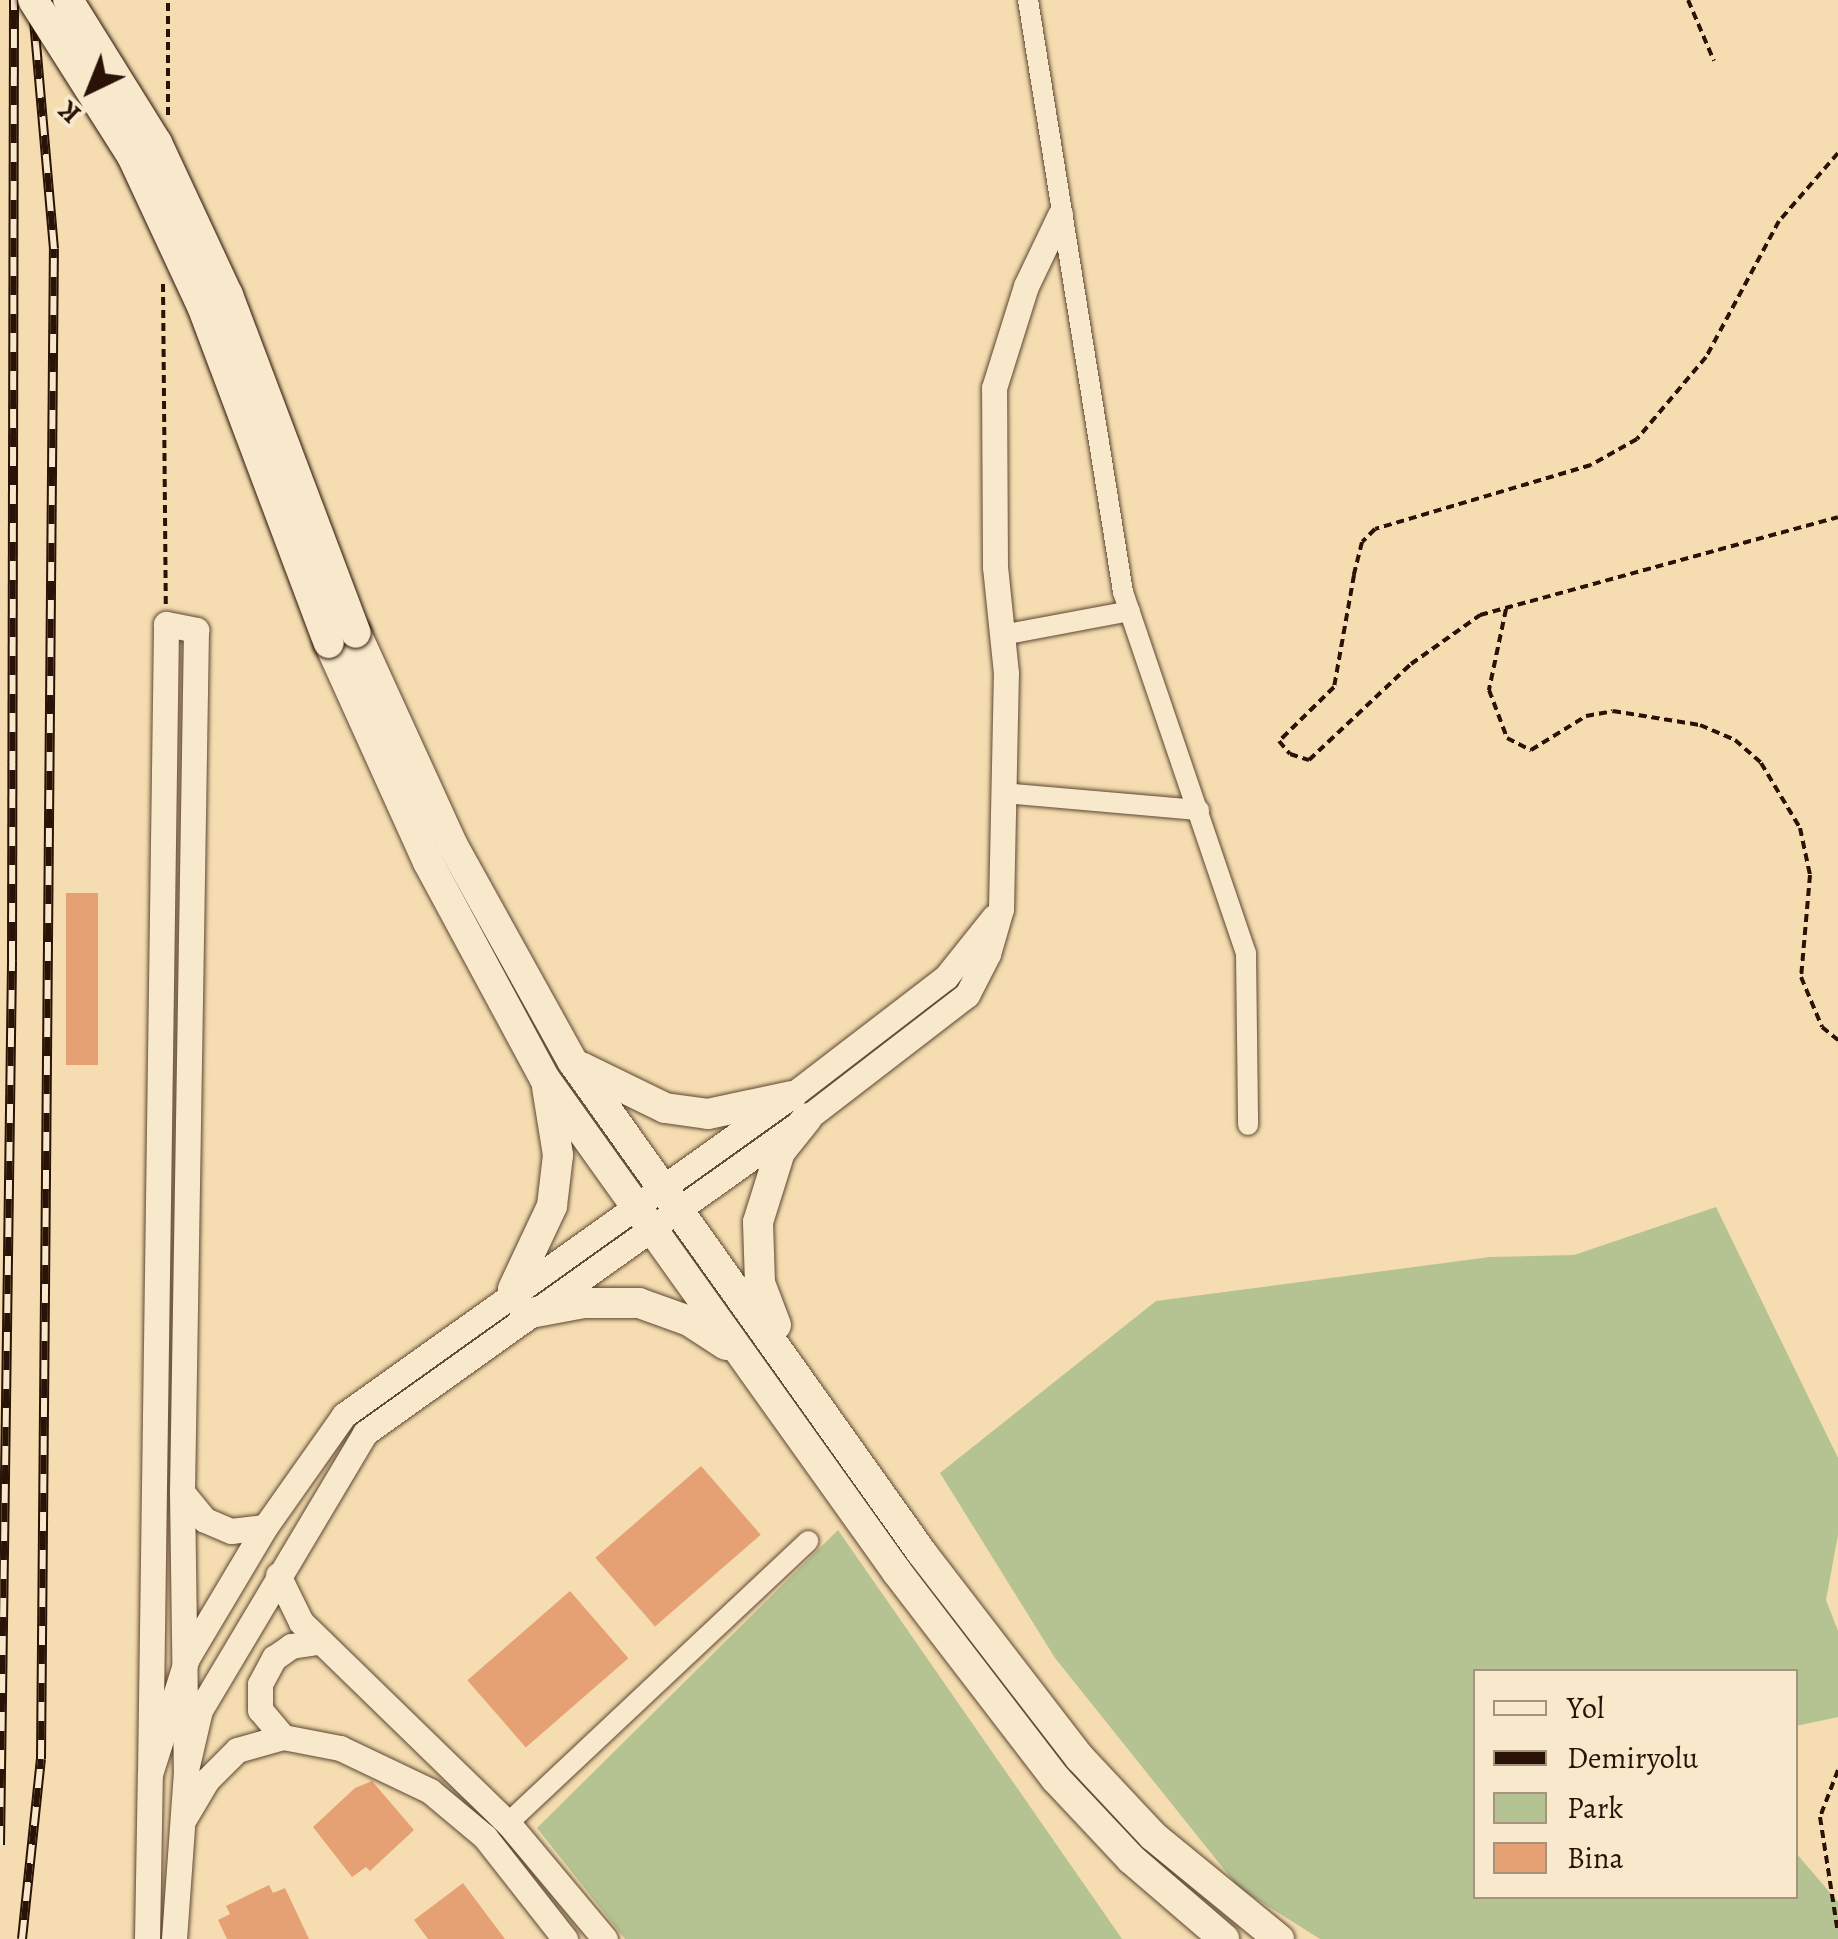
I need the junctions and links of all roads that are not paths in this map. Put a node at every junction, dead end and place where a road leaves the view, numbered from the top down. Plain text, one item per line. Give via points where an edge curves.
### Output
1 (34, 0) edge
2 (68, 0) edge
3 (1028, 0) edge
4 (1060, 216) junction
5 (1130, 611) junction
6 (1002, 635) junction
7 (343, 638) junction
8 (1003, 793) junction
9 (1199, 810) junction
10 (572, 1062) junction
11 (546, 1079) junction
12 (799, 1107) junction
13 (1248, 1124) dead end
14 (669, 1194) junction
15 (642, 1214) junction
16 (519, 1302) junction
17 (743, 1356) junction
18 (794, 1370) junction
19 (182, 1492) junction
20 (265, 1527) junction
21 (808, 1541) dead end
22 (278, 1575) junction
23 (321, 1641) junction
24 (187, 1658) junction
25 (283, 1737) junction
26 (186, 1770) junction
27 (150, 1774) junction
28 (508, 1824) junction
29 (180, 1826) junction
30 (147, 1939) edge
31 (174, 1939) edge
32 (565, 1939) edge
33 (605, 1939) edge
34 (1224, 1939) edge
35 (1278, 1939) edge

1 - 7 main road, bridge via 132,156
2 - 7 main road, bridge via 157,143 228,295
3 - 4 street
4 - 5 street
4 - 6 street via 1026,286 994,388
5 - 6 street
5 - 9 street
6 - 8 street
7 - 10 main road
7 - 11 main road via 428,862
8 - 9 street
8 - 12 street via 1001,910 946,977
9 - 13 street via 1246,953
10 - 12 main road via 665,1108 708,1114
10 - 14 main road
11 - 15 main road
11 - 16 main road via 558,1155 552,1206
12 - 14 street
12 - 18 main road via 758,1222 760,1283
14 - 15 street
14 - 18 main road
15 - 16 street
15 - 17 main road
16 - 17 main road via 639,1304 689,1320
16 - 20 street via 344,1415
16 - 22 street via 365,1434
17 - 34 main road via 1056,1779 1131,1859
18 - 35 main road via 922,1553 1080,1758 1153,1836
19 - 20 street via 206,1520 231,1531
19 - 24 street
19 - 27 street via 196,630 166,624
20 - 24 street
21 - 28 street
22 - 23 street via 301,1622
22 - 26 street via 200,1710
23 - 25 street via 282,1652 260,1684 260,1710
23 - 28 street
24 - 26 street
24 - 27 street
25 - 29 street via 237,1750 206,1780
25 - 32 street via 340,1748 430,1791 485,1837
26 - 29 street
27 - 30 street
28 - 33 street
29 - 31 street

